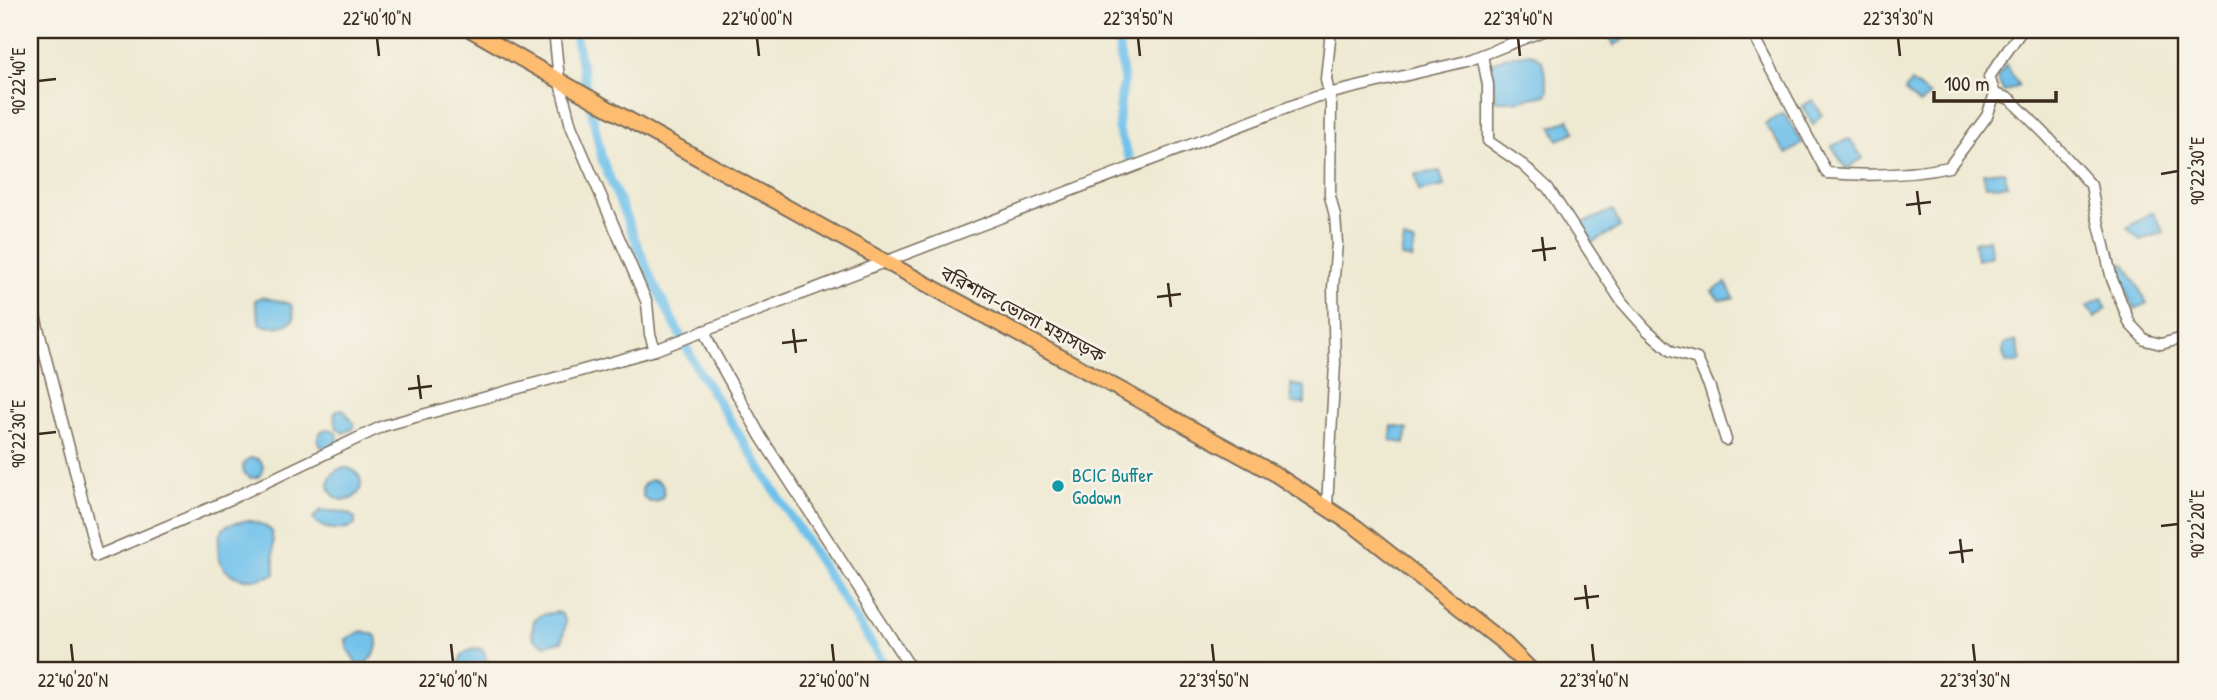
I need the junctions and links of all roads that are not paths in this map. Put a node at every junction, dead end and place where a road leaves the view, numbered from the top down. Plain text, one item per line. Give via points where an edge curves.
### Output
1 (471, 30) edge
2 (554, 30) edge
3 (1331, 30) edge
4 (1545, 30) edge
5 (1751, 30) edge
6 (2022, 30) edge
7 (1482, 55) junction
8 (561, 81) junction
9 (1329, 94) junction
10 (1995, 94) junction
11 (884, 261) junction
12 (30, 297) edge
13 (700, 333) junction
14 (2187, 337) edge
15 (654, 350) junction
16 (1726, 440) dead end
17 (1327, 506) junction
18 (912, 670) edge
19 (1531, 670) edge

1 - 8 highway, বরিশাল-ভোলা মহাসড়ক
2 - 8 street
3 - 9 street
4 - 7 street
5 - 10 street via 1827,173 1920,174 1950,167 1987,116
6 - 10 street via 1989,78
7 - 9 street
7 - 16 street via 1488,85 1488,141 1548,188 1622,302 1647,330 1671,351 1697,359
8 - 11 highway, বরিশাল-ভোলা মহাসড়ক
8 - 15 street via 571,125 647,303
9 - 11 street
9 - 17 street via 1330,196 1337,243
10 - 14 street via 2010,99 2091,185 2112,279 2130,324 2145,340 2161,344
11 - 13 street
11 - 17 highway, বরিশাল-ভোলা মহাসড়ক
12 - 15 street via 97,556 231,499 383,426
13 - 15 street
13 - 18 street via 761,437
17 - 19 highway, বরিশাল-ভোলা মহাসড়ক via 1505,644

